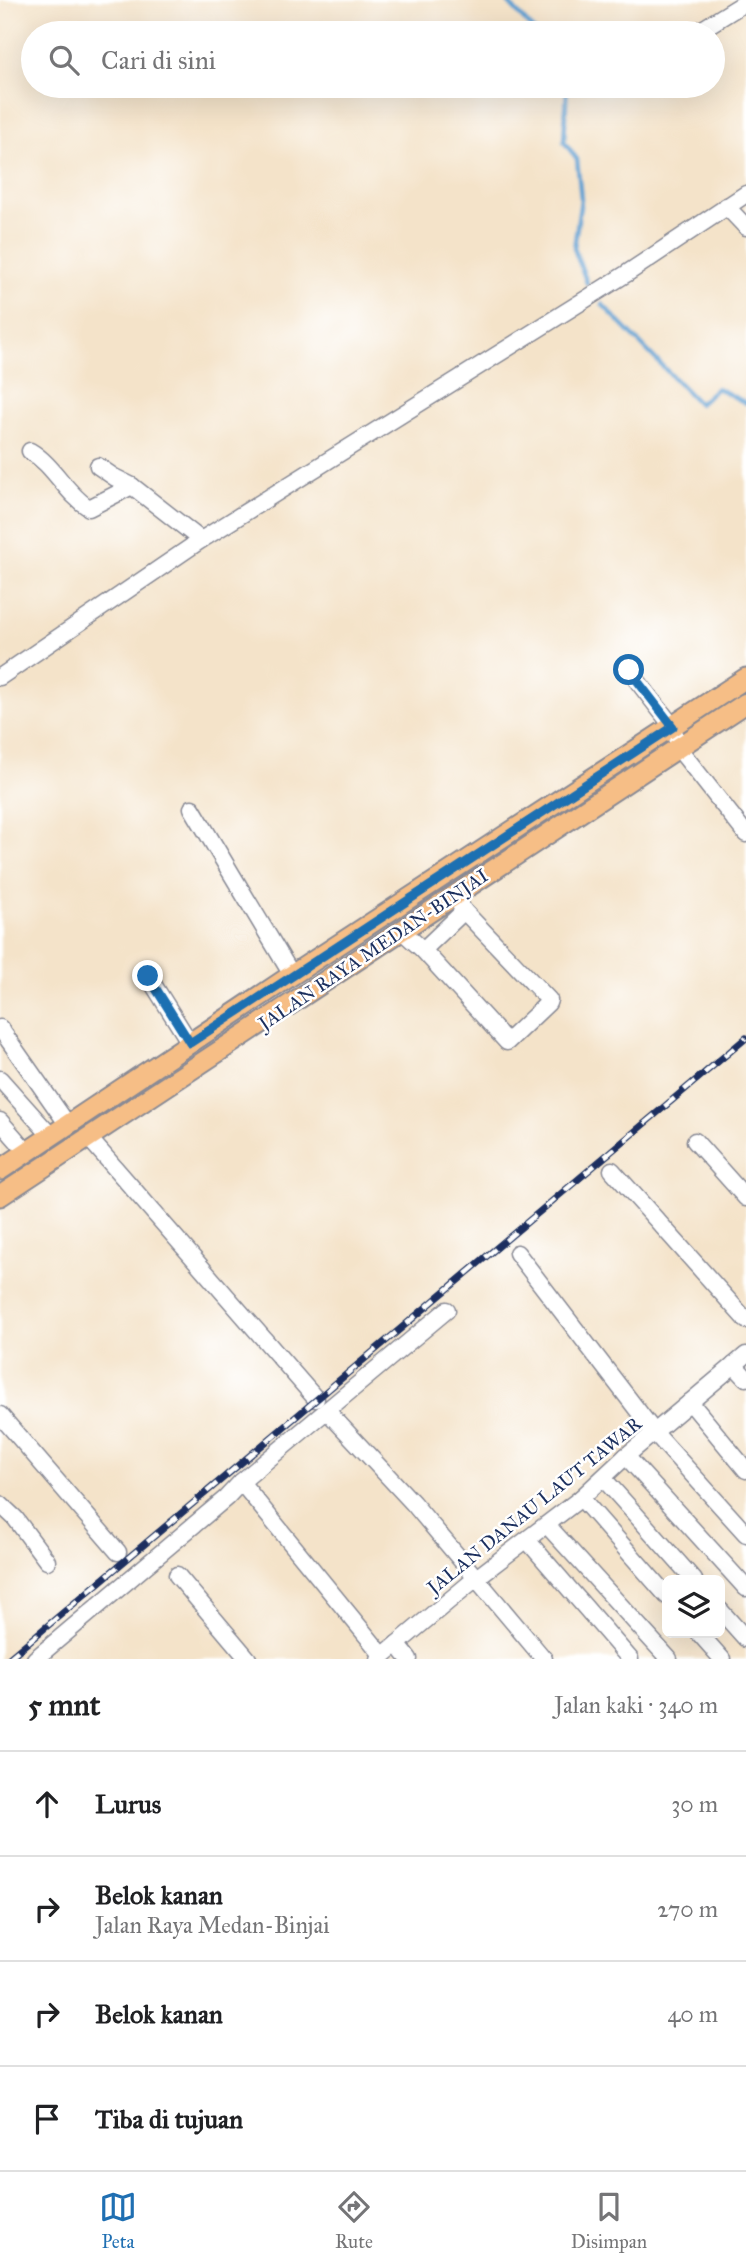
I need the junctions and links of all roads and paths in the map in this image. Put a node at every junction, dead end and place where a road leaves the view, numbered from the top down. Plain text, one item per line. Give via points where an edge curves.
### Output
1 (746, 2) edge
2 (715, 21) edge
3 (746, 194) edge
4 (726, 206) junction
5 (746, 227) edge
6 (30, 451) dead end
7 (98, 466) dead end
8 (132, 486) junction
9 (201, 540) junction
10 (629, 670) dead end
11 (0, 677) edge
12 (746, 678) edge
13 (746, 704) edge
14 (673, 727) junction
15 (679, 750) junction
16 (192, 808) dead end
17 (746, 834) edge
18 (459, 903) junction
19 (402, 932) junction
20 (423, 950) junction
21 (292, 975) junction
22 (148, 976) dead end
23 (0, 1028) edge
24 (190, 1043) junction
25 (0, 1079) edge
26 (0, 1121) edge
27 (60, 1131) junction
28 (88, 1137) junction
29 (695, 1141) dead end
30 (27, 1152) junction
31 (0, 1170) edge
32 (612, 1170) dead end
33 (0, 1196) edge
34 (746, 1198) edge
35 (517, 1252) dead end
36 (447, 1310) dead end
37 (746, 1320) edge
38 (740, 1360) edge
39 (746, 1378) edge
40 (316, 1399) dead end
41 (690, 1402) junction
42 (328, 1412) junction
43 (0, 1415) edge
44 (655, 1433) junction
45 (626, 1456) junction
46 (746, 1470) edge
47 (603, 1478) junction
48 (241, 1482) junction
49 (581, 1498) junction
50 (0, 1504) edge
51 (547, 1525) junction
52 (746, 1534) edge
53 (527, 1540) junction
54 (118, 1552) dead end
55 (47, 1561) dead end
56 (177, 1575) dead end
57 (690, 1575) edge
58 (475, 1578) junction
59 (746, 1588) edge
60 (662, 1590) edge
61 (725, 1616) edge
62 (703, 1638) edge
63 (746, 1639) edge
64 (397, 1644) junction
65 (43, 1657) edge
66 (381, 1658) edge
67 (248, 1659) edge
68 (409, 1659) edge
69 (544, 1659) edge
70 (631, 1659) edge
71 (669, 1659) edge
72 (722, 1659) edge

1 - 2 street
3 - 4 street
4 - 5 street
4 - 9 street via 626,274
6 - 8 street via 89,508
7 - 8 street
8 - 9 street
9 - 11 street
10 - 14 street
12 - 14 main road, JALAN RAYA MEDAN-BINJAI
13 - 15 main road, JALAN RAYA MEDAN-BINJAI
14 - 15 street
14 - 21 main road, JALAN RAYA MEDAN-BINJAI
15 - 17 street
15 - 18 main road, JALAN RAYA MEDAN-BINJAI
16 - 21 street
18 - 19 main road, JALAN RAYA MEDAN-BINJAI
18 - 20 street
18 - 20 street via 548,1003 508,1042
19 - 20 street
19 - 28 main road, JALAN RAYA MEDAN-BINJAI
21 - 24 main road, JALAN RAYA MEDAN-BINJAI
22 - 24 street
23 - 27 street
24 - 27 main road, JALAN RAYA MEDAN-BINJAI
25 - 27 street
26 - 30 street
27 - 30 main road, JALAN RAYA MEDAN-BINJAI
28 - 33 main road, JALAN RAYA MEDAN-BINJAI
28 - 40 street
29 - 34 street
30 - 31 main road, JALAN RAYA MEDAN-BINJAI
32 - 37 street
35 - 44 street
36 - 42 street
38 - 39 street
38 - 41 street, JALAN DANAU LAUT TAWAR
41 - 44 street, JALAN DANAU LAUT TAWAR
41 - 46 street
42 - 48 street
42 - 58 street
43 - 54 street
44 - 45 street, JALAN DANAU LAUT TAWAR
44 - 52 street
45 - 47 street, JALAN DANAU LAUT TAWAR
45 - 59 street
47 - 49 street, JALAN DANAU LAUT TAWAR
47 - 57 street
48 - 65 street
48 - 66 street
49 - 51 street, JALAN DANAU LAUT TAWAR
49 - 60 street
50 - 55 street
51 - 53 street, JALAN DANAU LAUT TAWAR
51 - 71 street
53 - 58 street, JALAN DANAU LAUT TAWAR
53 - 70 street
56 - 67 street
58 - 64 street, JALAN DANAU LAUT TAWAR
58 - 69 street
61 - 63 street
62 - 72 street
64 - 66 street, JALAN DANAU LAUT TAWAR
64 - 68 street

